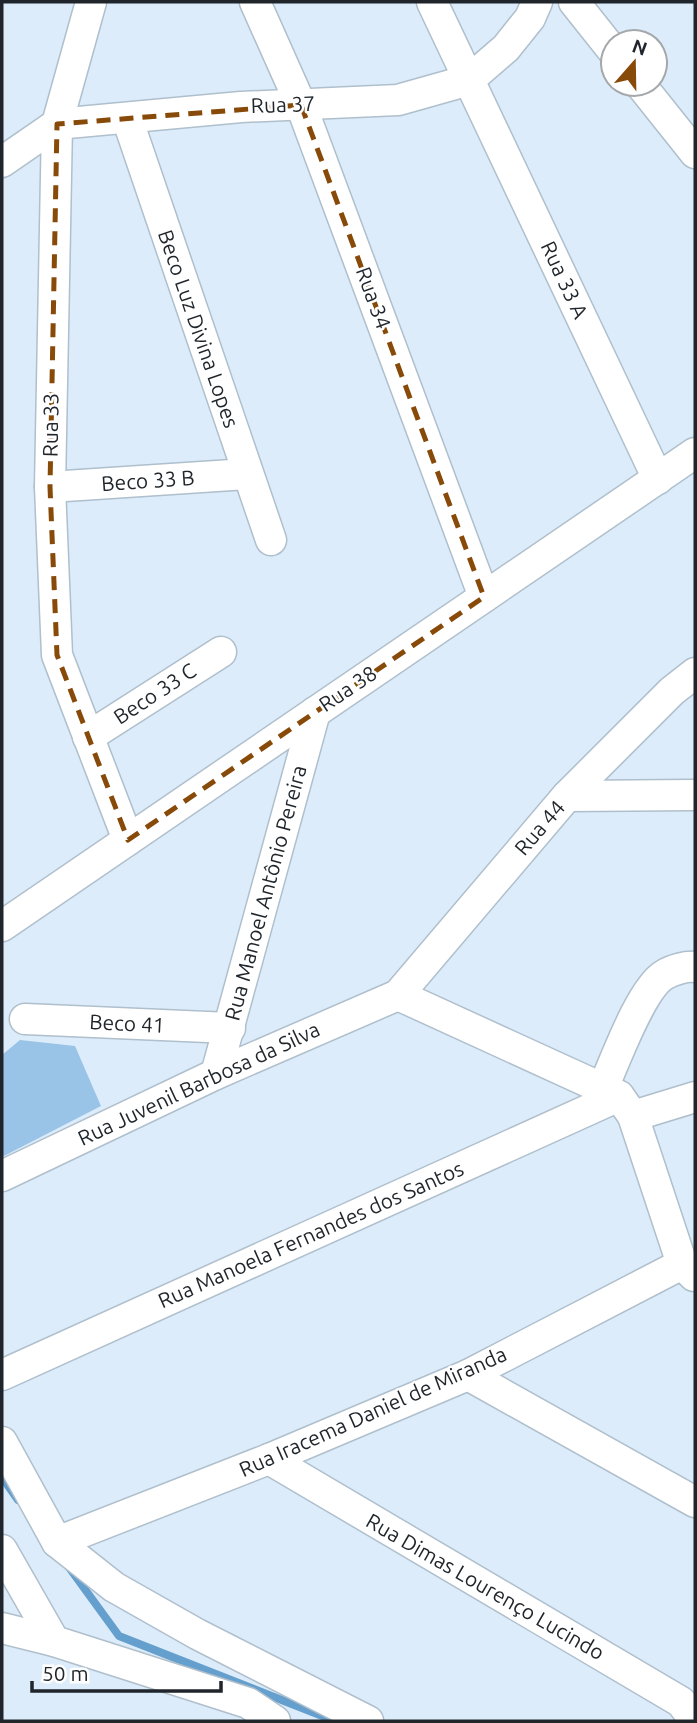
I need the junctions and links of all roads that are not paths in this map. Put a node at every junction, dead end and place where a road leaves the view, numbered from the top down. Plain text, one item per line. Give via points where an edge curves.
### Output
1 (91, 2) edge
2 (255, 2) edge
3 (432, 2) edge
4 (537, 2) edge
5 (574, 2) edge
6 (599, 33) edge
7 (469, 80) junction
8 (651, 98) edge
9 (301, 105) junction
10 (127, 118) junction
11 (57, 124) junction
12 (695, 153) edge
13 (2, 162) edge
14 (695, 453) edge
15 (247, 474) junction
16 (658, 479) junction
17 (50, 487) junction
18 (271, 540) dead end
19 (484, 597) junction
20 (221, 652) dead end
21 (695, 673) edge
22 (315, 712) junction
23 (88, 737) junction
24 (695, 795) edge
25 (568, 796) junction
26 (128, 840) junction
27 (2, 926) edge
28 (695, 967) edge
29 (398, 995) junction
30 (25, 1019) dead end
31 (230, 1028) junction
32 (216, 1074) junction
33 (695, 1097) edge
34 (618, 1100) junction
35 (2, 1176) edge
36 (688, 1270) edge
37 (2, 1375) edge
38 (468, 1375) junction
39 (2, 1442) edge
40 (270, 1460) junction
41 (695, 1502) edge
42 (57, 1542) junction
43 (2, 1550) edge
44 (2, 1628) edge
45 (54, 1641) junction
46 (275, 1721) edge
47 (368, 1721) edge
48 (695, 1721) edge

1 - 11 street, Rua 33
2 - 9 street, Rua 34
3 - 7 street, Rua 33 A
4 - 7 street, Rua 37 via 506,48
5 - 6 street
7 - 9 street, Rua 37 via 398,100
7 - 16 street, Rua 33 A
8 - 12 street
9 - 10 street, Rua 37
9 - 19 street, Rua 34
10 - 11 street, Rua 37
10 - 15 street, Beco Luz Divina Lopes
11 - 13 street, Rua 37
11 - 17 street, Rua 33
14 - 16 street, Rua 38
15 - 17 street, Beco 33 B
15 - 18 street, Beco Luz Divina Lopes
16 - 19 street, Rua 38
17 - 23 street, Rua 33 via 57,655
19 - 22 street, Rua 38
20 - 23 street, Beco 33 C
21 - 25 street, Rua 44
22 - 26 street, Rua 38
22 - 31 street, Rua Manoel Antônio Pereira
23 - 26 street, Rua 33
24 - 25 street
25 - 29 street, Rua 44
26 - 27 street, Rua 38
28 - 34 street via 665,974 649,989
29 - 32 street, Rua Juvenil Barbosa da Silva
29 - 34 street
30 - 31 street, Beco 41
31 - 32 street, Rua Manoel Antônio Pereira
32 - 35 street, Rua Juvenil Barbosa da Silva
33 - 34 street, Rua Manoela Fernandes dos Santos
34 - 36 street
34 - 37 street, Rua Manoela Fernandes dos Santos
36 - 38 street, Rua Iracema Daniel de Miranda
38 - 40 street, Rua Iracema Daniel de Miranda
38 - 41 street
39 - 42 street
40 - 42 street, Rua Iracema Daniel de Miranda
40 - 48 street, Rua Dimas Lourenço Lucindo via 681,1702
42 - 47 street via 114,1587
43 - 45 street
44 - 45 street
45 - 46 street via 248,1703

